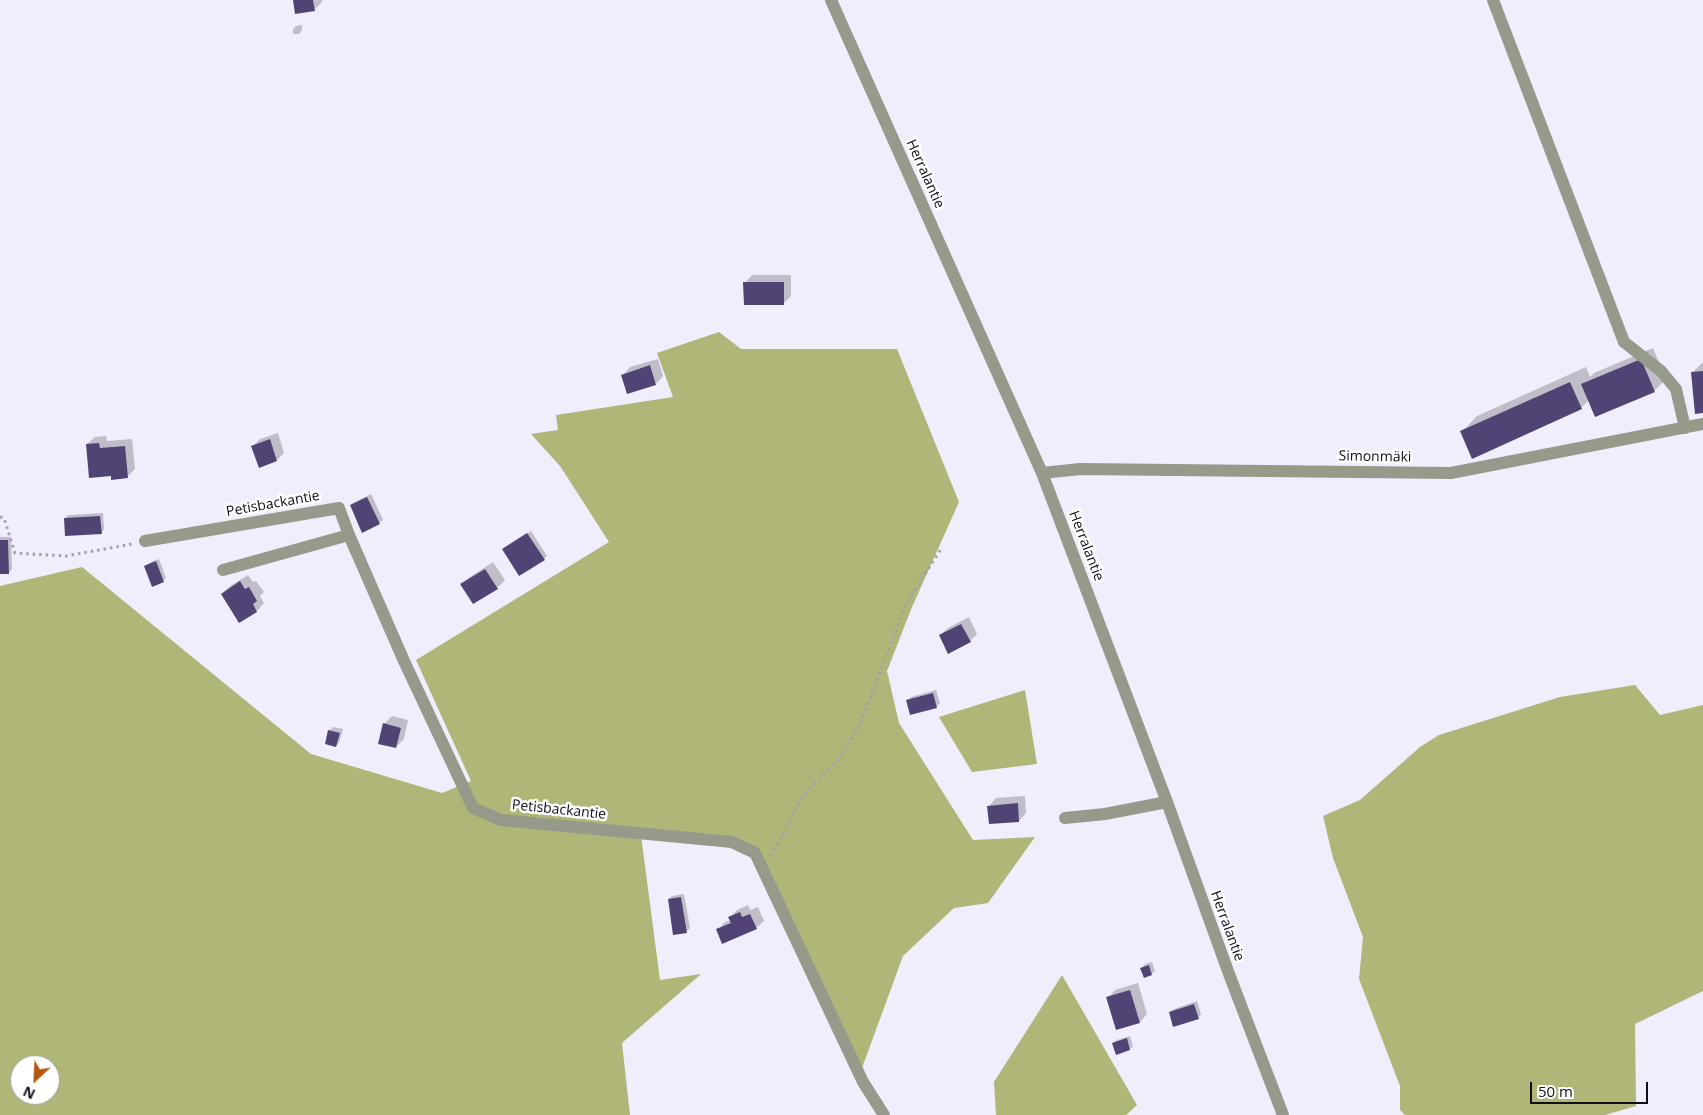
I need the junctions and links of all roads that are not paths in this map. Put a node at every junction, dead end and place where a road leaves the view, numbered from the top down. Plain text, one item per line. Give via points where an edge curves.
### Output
1 (831, 0) edge
2 (1493, 0) edge
3 (1703, 424) edge
4 (1685, 428) junction
5 (1042, 473) junction
6 (349, 535) junction
7 (145, 541) road end
8 (223, 570) dead end
9 (1167, 802) junction
10 (1065, 818) dead end
11 (884, 1115) edge
12 (1283, 1115) edge

1 - 5 street, Herralantie
2 - 4 street via 1624,342 1661,371 1676,390
3 - 4 street, Simonmäki
4 - 5 street, Simonmäki via 1451,473 1080,469
5 - 9 street, Herralantie
6 - 7 street, Petisbackantie via 339,508
6 - 8 street
6 - 11 street, Petisbackantie via 473,808 501,820 732,842 755,853 863,1082
9 - 10 street
9 - 12 street, Herralantie

